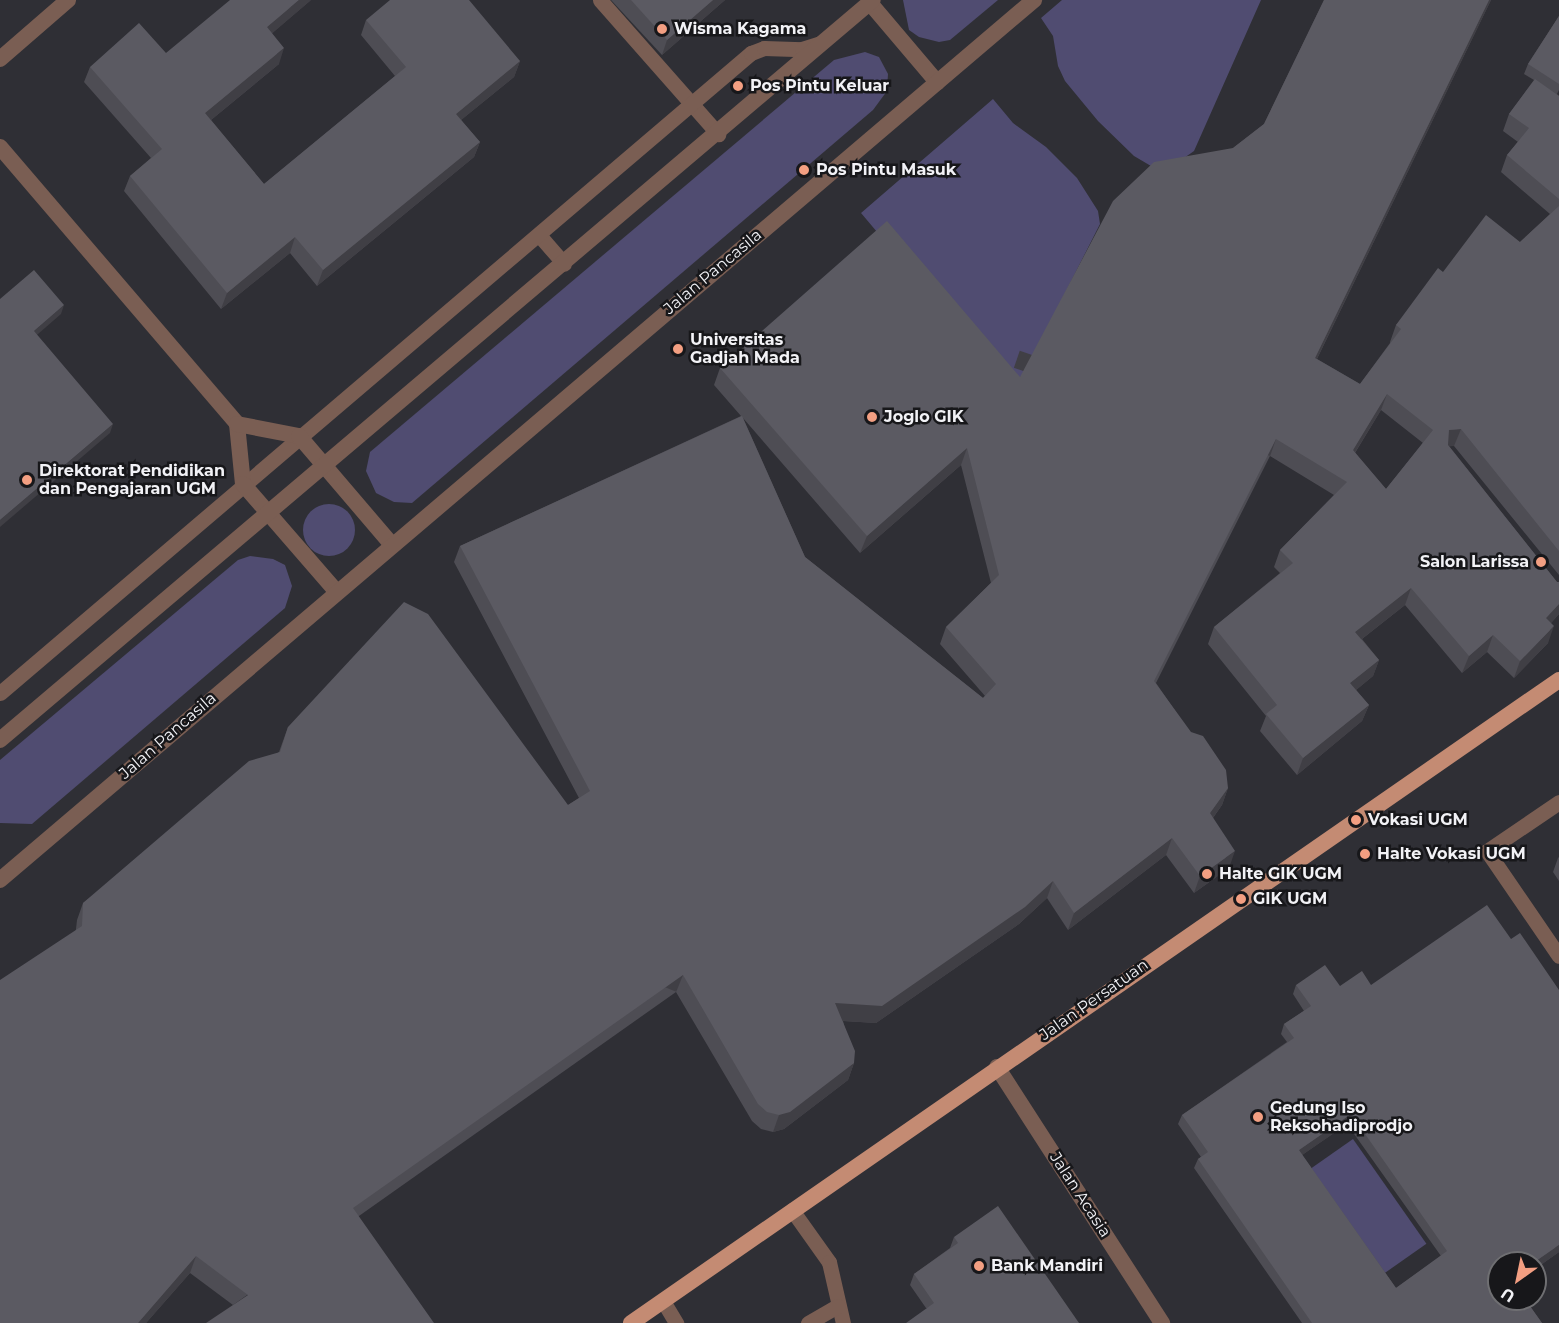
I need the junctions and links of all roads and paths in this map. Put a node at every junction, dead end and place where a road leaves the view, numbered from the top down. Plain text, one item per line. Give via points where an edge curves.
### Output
1 (68, 0) edge
2 (600, 0) edge
3 (1034, 0) edge
4 (871, 2) edge
5 (827, 41) junction
6 (0, 59) edge
7 (937, 82) junction
8 (692, 104) junction
9 (718, 134) junction
10 (0, 147) edge
11 (539, 234) junction
12 (564, 264) junction
13 (237, 424) junction
14 (299, 436) junction
15 (324, 465) junction
16 (243, 484) junction
17 (267, 512) junction
18 (392, 544) junction
19 (337, 592) junction
20 (1559, 680) edge
21 (0, 693) edge
22 (0, 740) edge
23 (1559, 802) edge
24 (0, 879) edge
25 (1559, 956) edge
26 (997, 1067) junction
27 (792, 1210) junction
28 (663, 1301) junction
29 (837, 1306) junction
30 (631, 1323) edge
31 (676, 1323) edge
32 (808, 1323) edge
33 (843, 1323) edge
34 (1162, 1323) edge

1 - 6 street
2 - 8 lane
3 - 7 street, Jalan Pancasila
4 - 5 street
4 - 7 street
5 - 8 lane via 802,49 757,50
5 - 9 street
7 - 18 street, Jalan Pancasila
8 - 9 lane
8 - 11 lane
9 - 12 street
10 - 13 street
11 - 12 lane
11 - 14 lane
12 - 15 street
13 - 14 street
13 - 16 street
14 - 15 street
14 - 16 lane
15 - 17 street
15 - 18 street
16 - 17 street
16 - 21 lane
17 - 19 street
17 - 22 street
18 - 19 street, Jalan Pancasila
19 - 24 street, Jalan Pancasila
20 - 26 main road, Jalan Persatuan
23 - 25 lane via 1487,851
26 - 27 main road, Jalan Persatuan
26 - 34 street, Jalan Acasia
27 - 28 main road, Jalan Persatuan
27 - 29 lane via 829,1262
28 - 30 main road, Jalan Persatuan
28 - 31 lane
29 - 32 lane
29 - 33 lane

